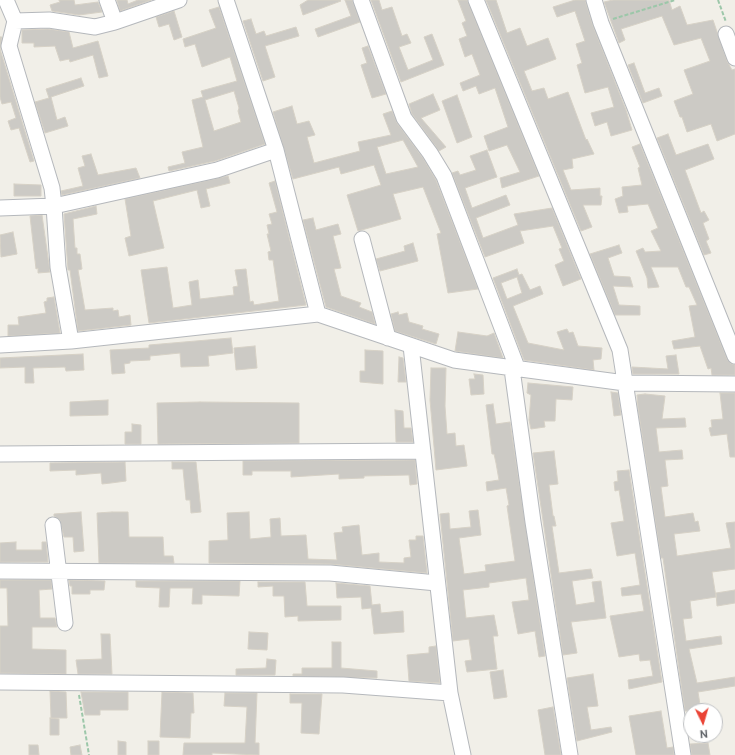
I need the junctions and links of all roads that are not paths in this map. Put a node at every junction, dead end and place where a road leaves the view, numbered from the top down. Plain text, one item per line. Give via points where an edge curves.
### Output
1 (6, 0) edge
2 (107, 0) edge
3 (178, 0) edge
4 (226, 0) edge
5 (361, 0) edge
6 (476, 0) edge
7 (594, 0) edge
8 (115, 22) junction
9 (9, 31) edge
10 (726, 34) road end
11 (735, 58) edge
12 (276, 150) junction
13 (54, 206) junction
14 (0, 208) edge
15 (362, 239) dead end
16 (318, 314) junction
17 (388, 338) junction
18 (71, 341) junction
19 (0, 345) edge
20 (411, 346) junction
21 (735, 356) edge
22 (515, 369) junction
23 (625, 383) junction
24 (735, 384) edge
25 (423, 451) junction
26 (0, 454) edge
27 (53, 525) dead end
28 (0, 571) edge
29 (57, 572) junction
30 (437, 583) junction
31 (65, 623) dead end
32 (0, 682) edge
33 (450, 693) junction
34 (463, 755) edge
35 (570, 755) edge
36 (683, 755) edge

1 - 9 street
2 - 8 street
3 - 8 street
4 - 12 street
5 - 22 street via 404,118 444,176
6 - 23 street via 620,350
7 - 21 street
8 - 9 street via 96,27 49,20
9 - 13 street via 10,46 52,188
10 - 11 street
12 - 13 street via 217,170
12 - 16 street
13 - 14 street
13 - 18 street via 58,266
15 - 17 street
16 - 17 street
16 - 18 street
17 - 20 street
18 - 19 street
20 - 22 street via 454,360
20 - 25 street
22 - 23 street
22 - 35 street via 533,522
23 - 24 street
23 - 36 street
25 - 26 street
25 - 30 street
27 - 29 street
28 - 29 street
29 - 30 street via 330,573
29 - 31 street
30 - 33 street
32 - 33 street via 343,685
33 - 34 street

